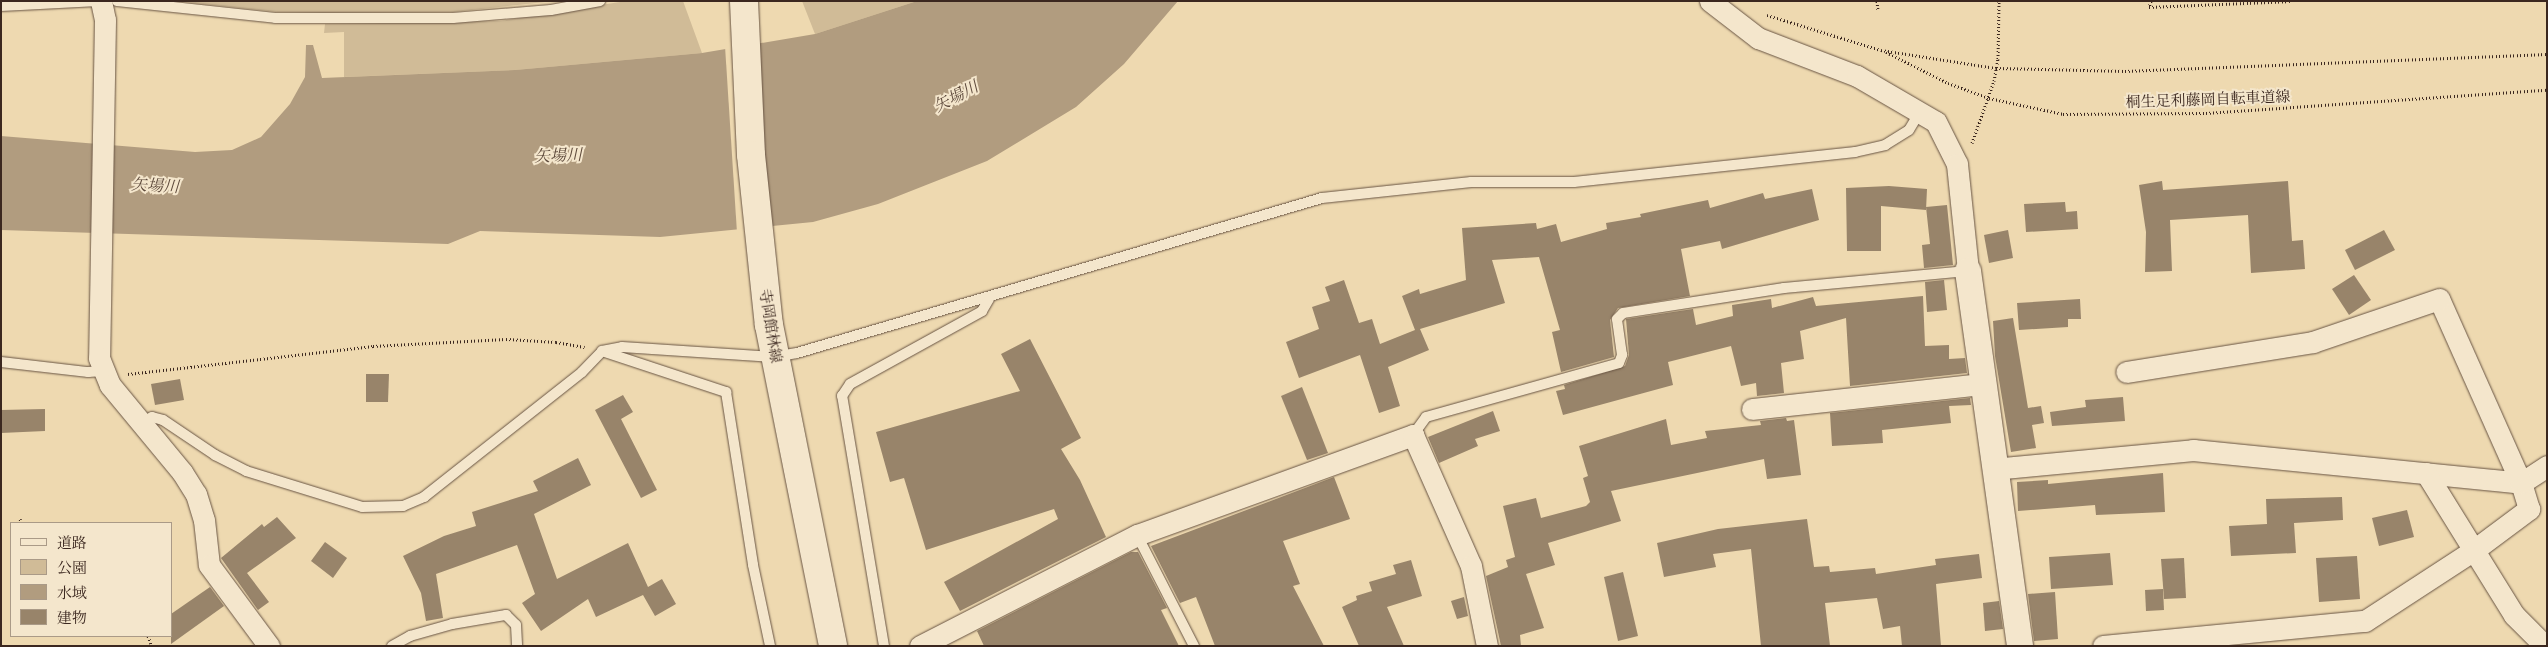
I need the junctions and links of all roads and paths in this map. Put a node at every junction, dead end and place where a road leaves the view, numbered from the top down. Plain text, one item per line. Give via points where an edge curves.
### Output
1 (117, 1) edge
2 (600, 1) edge
3 (744, 1) edge
4 (1710, 1) edge
5 (1877, 1) edge
6 (1999, 1) edge
7 (2151, 1) edge
8 (2290, 1) edge
9 (1, 6) edge
10 (102, 8) edge
11 (1878, 10) dead end
12 (1766, 15) dead end
13 (1881, 50) junction
14 (2547, 54) edge
15 (1996, 68) junction
16 (2547, 90) edge
17 (1989, 98) junction
18 (1920, 112) junction
19 (1972, 143) dead end
20 (1968, 271) junction
21 (989, 299) junction
22 (602, 351) junction
23 (774, 357) junction
24 (1, 362) edge
25 (101, 364) junction
26 (2126, 372) dead end
27 (1983, 384) junction
28 (1752, 409) dead end
29 (139, 424) junction
30 (1413, 434) junction
31 (2547, 466) edge
32 (1994, 469) junction
33 (2426, 472) junction
34 (2521, 483) junction
35 (1137, 535) junction
36 (2474, 550) junction
37 (269, 646) edge
38 (392, 646) edge
39 (517, 646) edge
40 (770, 646) edge
41 (833, 646) edge
42 (884, 646) edge
43 (920, 646) edge
44 (1194, 646) edge
45 (1487, 646) edge
46 (2020, 646) edge
47 (2103, 646) edge
48 (2545, 646) edge

1 - 2 lane via 300,18 453,18 551,10
3 - 23 main road, 寺岡館林線 via 751,155
4 - 18 street via 1758,38 1857,76
5 - 11 path
6 - 15 path
7 - 8 path via 2149,7
9 - 10 lane
10 - 25 street
12 - 13 path
13 - 15 path
13 - 17 path, 桐生足利藤岡自転車道線 via 1948,83
14 - 15 path via 2125,71
15 - 17 path
16 - 17 path, 桐生足利藤岡自転車道線 via 2353,105 2107,116 2036,110
17 - 19 path
18 - 20 street via 1936,122 1954,154
18 - 21 lane via 1909,130 1885,144 1855,152 1574,182 1471,182 1322,198
20 - 27 street
20 - 30 lane via 1784,288 1623,313 1617,318 1622,355 1619,363 1426,417
21 - 23 lane
21 - 42 lane via 982,311 850,384 842,396
22 - 23 lane via 622,347
22 - 25 path via 556,342 506,339 374,346 125,374
22 - 29 lane via 582,372 424,497 403,506 362,508 246,470 215,455 163,420 152,417
22 - 40 lane via 726,392 753,565
23 - 41 main road, 寺岡館林線
24 - 25 lane
25 - 29 street
26 - 34 street via 2313,342 2439,299
27 - 28 street
27 - 32 street
29 - 37 street via 182,472 196,494 204,520 209,565
30 - 35 street
30 - 45 street via 1471,566
31 - 34 street
32 - 33 street via 2193,450
32 - 46 street
33 - 34 street
33 - 36 street
34 - 36 street via 2529,508
35 - 43 street
35 - 44 lane
36 - 47 street via 2365,621
36 - 48 street via 2514,615
38 - 39 lane via 410,636 452,624 506,615 516,625

